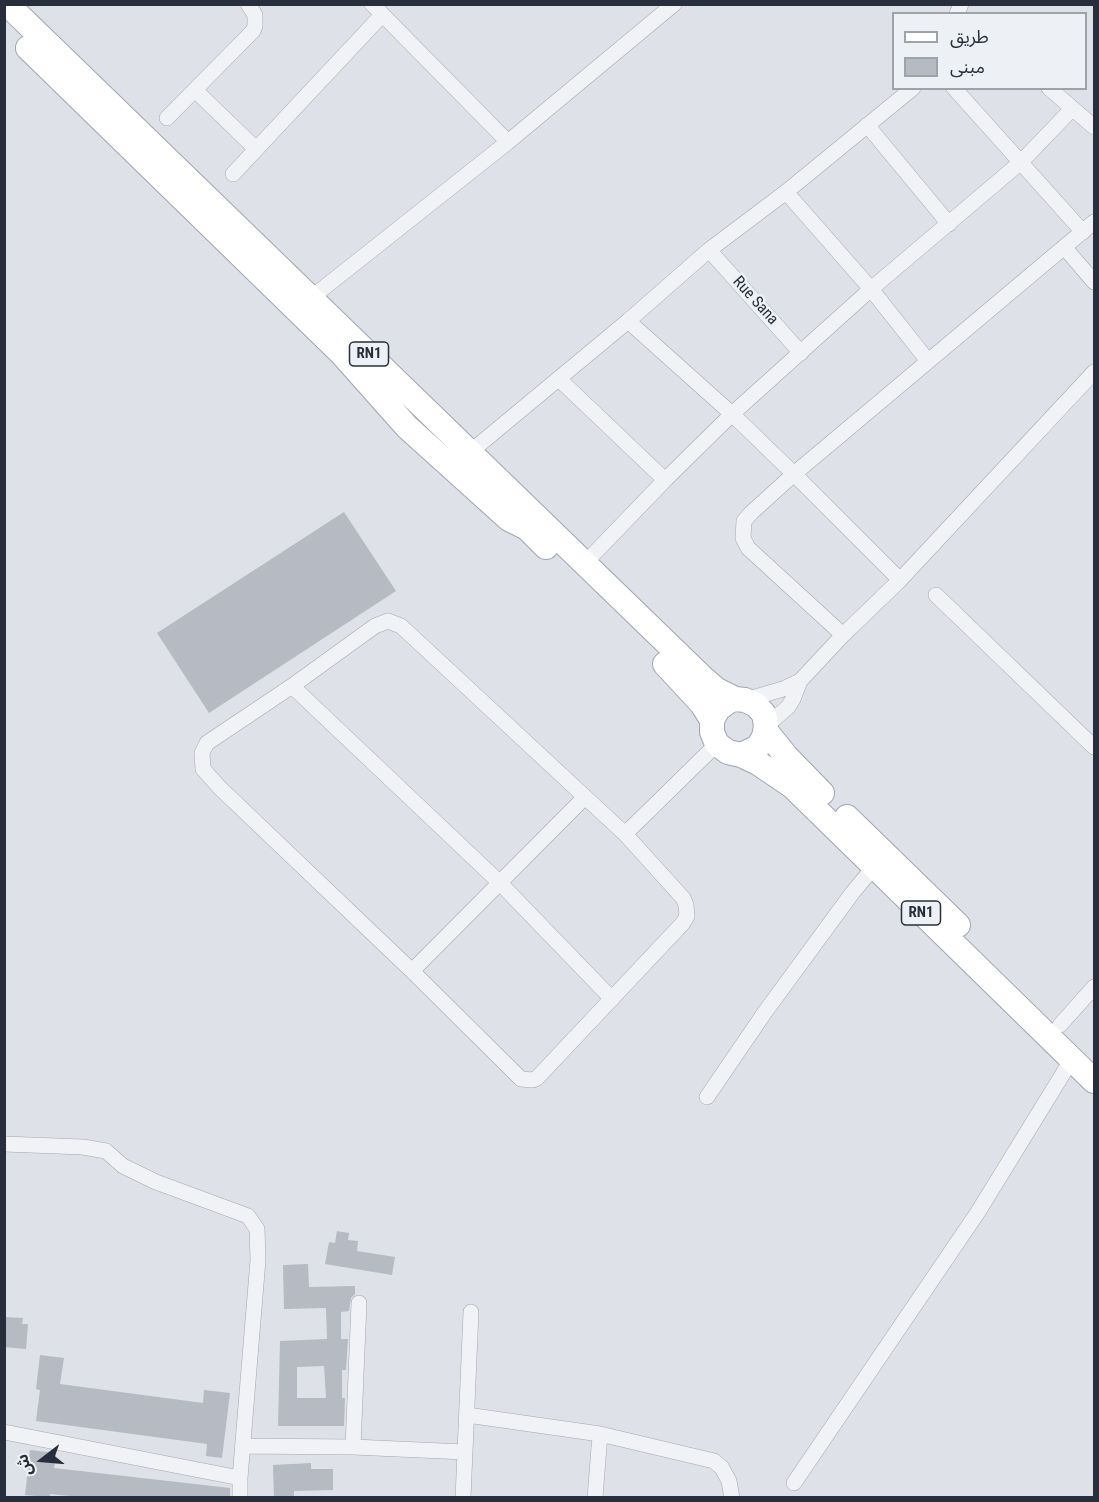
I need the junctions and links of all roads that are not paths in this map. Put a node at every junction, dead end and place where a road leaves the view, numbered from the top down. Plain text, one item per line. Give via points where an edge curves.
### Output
1 (248, 4) edge
2 (674, 4) edge
3 (377, 10) edge
4 (13, 12) edge
5 (195, 90) junction
6 (911, 90) edge
7 (956, 90) edge
8 (1051, 90) edge
9 (1072, 109) junction
10 (167, 118) dead end
11 (867, 125) junction
12 (1095, 127) edge
13 (508, 142) junction
14 (256, 149) junction
15 (1021, 162) junction
16 (233, 174) dead end
17 (786, 192) junction
18 (949, 224) junction
19 (1089, 227) edge
20 (1065, 248) junction
21 (709, 250) junction
22 (1095, 282) edge
23 (871, 289) junction
24 (311, 298) junction
25 (628, 321) junction
26 (801, 352) junction
27 (928, 361) junction
28 (1095, 372) edge
29 (559, 379) junction
30 (732, 414) junction
31 (461, 459) junction
32 (794, 474) junction
33 (665, 480) junction
34 (585, 563) junction
35 (900, 580) junction
36 (936, 594) dead end
37 (843, 635) junction
38 (800, 681) junction
39 (292, 686) junction
40 (740, 700) junction
41 (712, 720) junction
42 (766, 729) junction
43 (717, 744) junction
44 (1095, 747) edge
45 (741, 755) junction
46 (584, 798) junction
47 (625, 834) junction
48 (874, 867) junction
49 (499, 882) junction
50 (412, 971) junction
51 (1095, 987) edge
52 (612, 999) junction
53 (1060, 1025) junction
54 (1083, 1059) edge
55 (1095, 1081) edge
56 (708, 1096) dead end
57 (4, 1144) edge
58 (359, 1303) dead end
59 (471, 1312) dead end
60 (467, 1415) junction
61 (4, 1432) edge
62 (600, 1434) junction
63 (243, 1446) junction
64 (353, 1447) junction
65 (465, 1452) junction
66 (240, 1478) junction
67 (794, 1483) dead end
68 (240, 1497) edge
69 (463, 1497) edge
70 (595, 1497) edge
71 (732, 1497) edge

1 - 5 street via 255,15 253,31
2 - 13 street
3 - 13 street
3 - 14 street
4 - 24 main road, RN1
4 - 31 main road, RN1 via 343,355 407,428
5 - 10 street
5 - 14 street
6 - 11 street
7 - 15 street
8 - 9 street
9 - 12 street
9 - 15 street
11 - 17 street
11 - 18 street
13 - 24 street
14 - 16 street
15 - 18 street
15 - 19 street
17 - 21 street
17 - 23 street
18 - 23 street
19 - 20 street
20 - 22 street
20 - 27 street
21 - 25 street
21 - 26 street, Rue Sana
23 - 26 street
23 - 27 street
24 - 31 main road, RN1
25 - 29 street
25 - 30 street
26 - 30 street
27 - 32 street
28 - 35 street
29 - 31 street
29 - 33 street
30 - 32 street
30 - 33 street
31 - 34 main road, RN1
31 - 41 main road, RN1 via 513,522 525,527 680,678
32 - 35 street
32 - 37 street via 744,521 743,538 748,548
33 - 34 street
34 - 40 main road, RN1 via 710,684
35 - 37 street
36 - 44 street
37 - 38 street
38 - 40 street
38 - 42 street via 788,707
39 - 46 street via 375,626 388,621 395,623
39 - 49 street
39 - 50 street via 207,743 202,753 203,769
40 - 41 main road via 723,704
40 - 42 main road, RN1 via 760,709
41 - 43 main road, RN1
42 - 45 main road via 758,747
42 - 53 main road, RN1 via 797,768
43 - 45 main road, RN1
43 - 47 street
45 - 48 main road, RN1 via 792,786
46 - 47 street
46 - 49 street
47 - 52 street via 683,897 687,911 683,923
48 - 54 main road, RN1
48 - 56 street via 771,1003
49 - 50 street
49 - 52 street
50 - 52 street via 525,1081 537,1078
51 - 53 street
53 - 54 main road, RN1
54 - 55 main road, RN1
54 - 67 street
57 - 63 street via 106,1151 123,1166 156,1182 248,1216 257,1229 258,1260
58 - 64 street
59 - 60 street
60 - 62 street
60 - 65 street
61 - 66 street
62 - 70 street
62 - 71 street via 714,1461 729,1481
63 - 64 street
63 - 66 street
64 - 65 street
65 - 69 street
66 - 68 street

